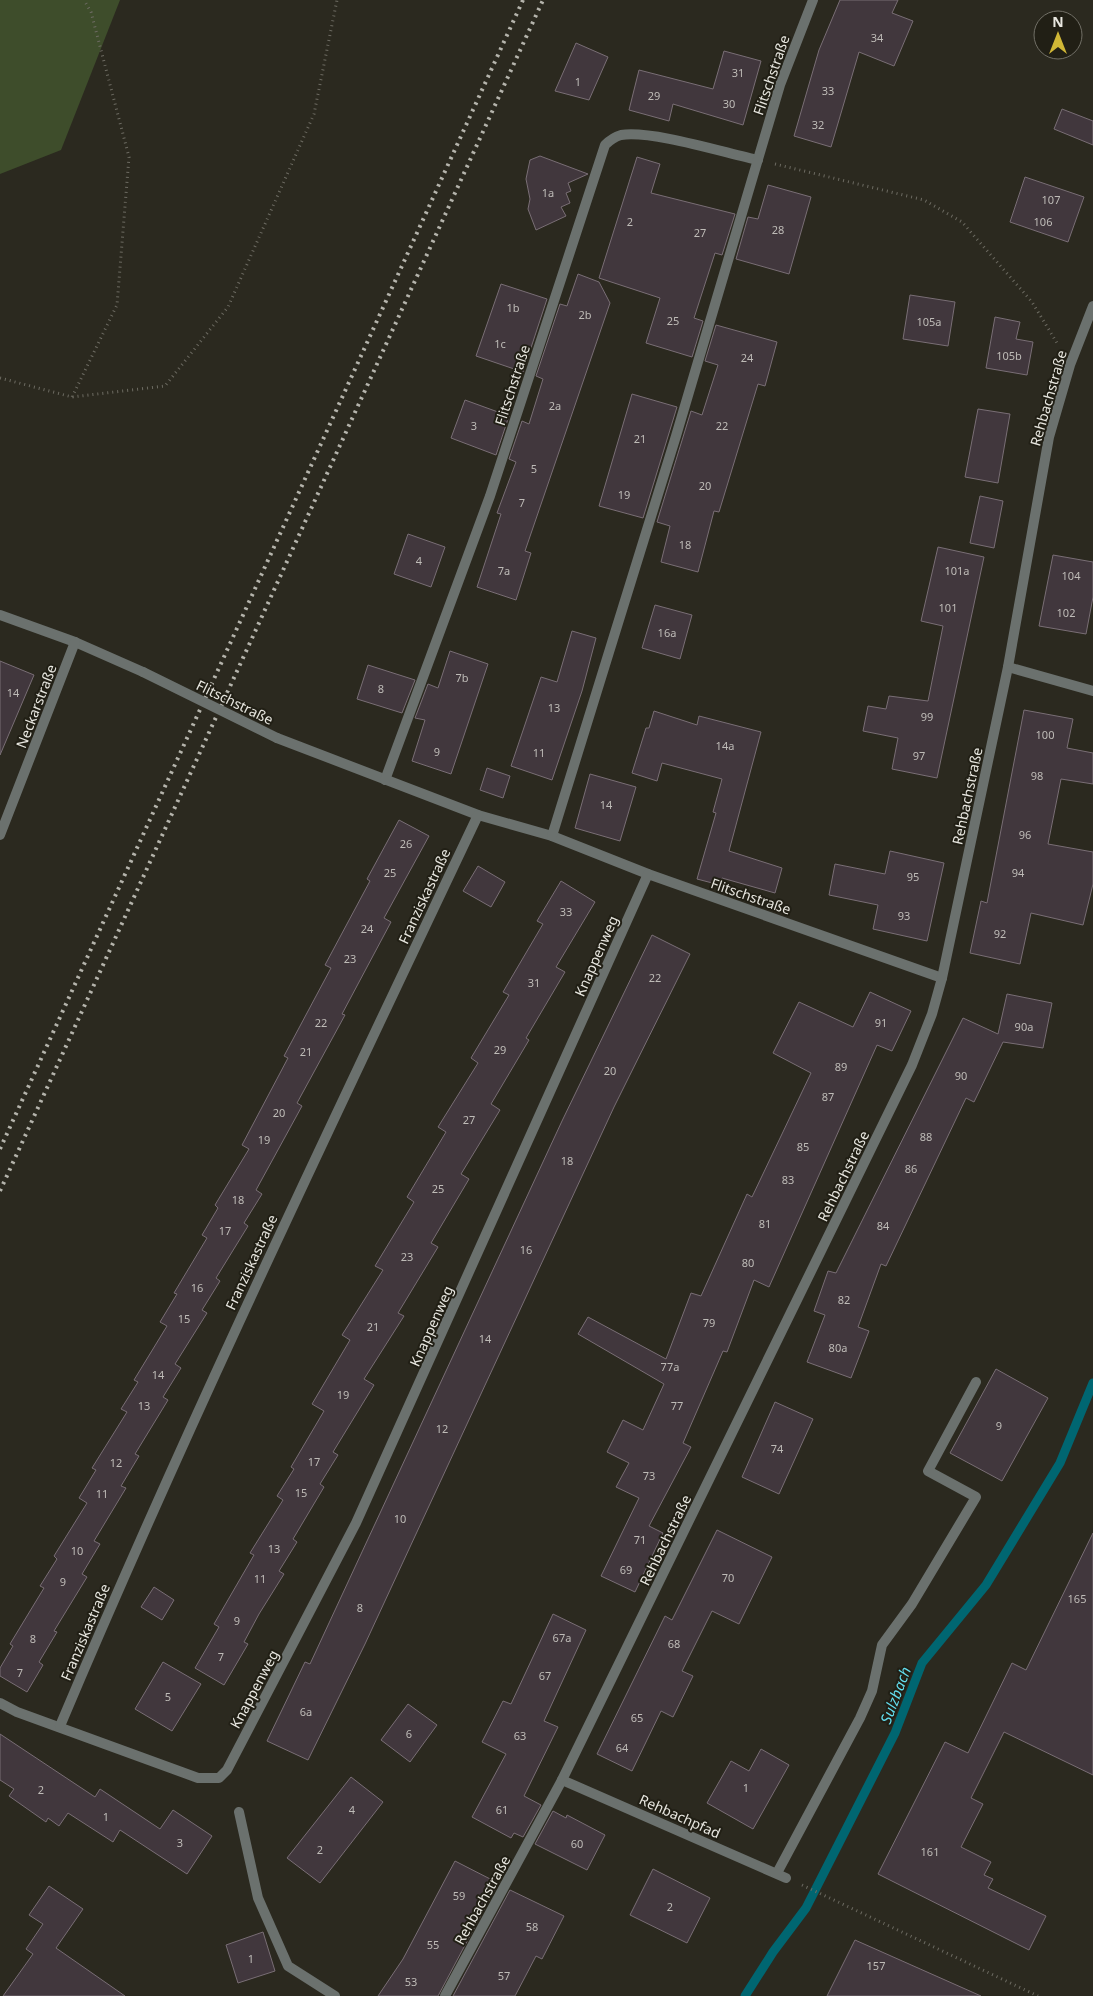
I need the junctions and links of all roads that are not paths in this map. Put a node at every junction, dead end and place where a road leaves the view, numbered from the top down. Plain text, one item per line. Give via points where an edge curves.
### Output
1 (813, 0) edge
2 (758, 160) junction
3 (1093, 306) edge
4 (0, 615) edge
5 (75, 642) junction
6 (1008, 667) junction
7 (1093, 691) edge
8 (385, 780) junction
9 (478, 814) junction
10 (0, 835) edge
11 (552, 836) junction
12 (648, 874) junction
13 (942, 978) junction
14 (976, 1382) dead end
15 (0, 1703) edge
16 (60, 1726) junction
17 (562, 1780) junction
18 (239, 1812) dead end
19 (334, 1996) edge
20 (445, 1996) edge

1 - 2 street, Flitschstraße via 780,85
2 - 8 street, Flitschstraße via 644,135 622,135 605,145 490,496
2 - 11 street, Flitschstraße
3 - 6 street, Rehbachstraße via 1070,365 1049,437
4 - 5 street, Flitschstraße
5 - 8 street, Flitschstraße, bridge via 277,738
5 - 10 street, Neckarstraße
6 - 7 street
6 - 13 street, Rehbachstraße
8 - 9 street, Flitschstraße
9 - 11 street, Flitschstraße
9 - 16 street, Franziskastraße via 243,1309
11 - 12 street, Flitschstraße
12 - 13 street, Flitschstraße
12 - 16 street, Knappenweg via 356,1522 227,1770 219,1778 198,1778
13 - 17 street, Rehbachstraße via 912,1064
14 - 17 street, Rehbachpfad via 928,1471 976,1497 912,1604 882,1646 872,1691 781,1876
15 - 16 street
17 - 20 street, Rehbachstraße
18 - 19 street via 258,1898 288,1966

